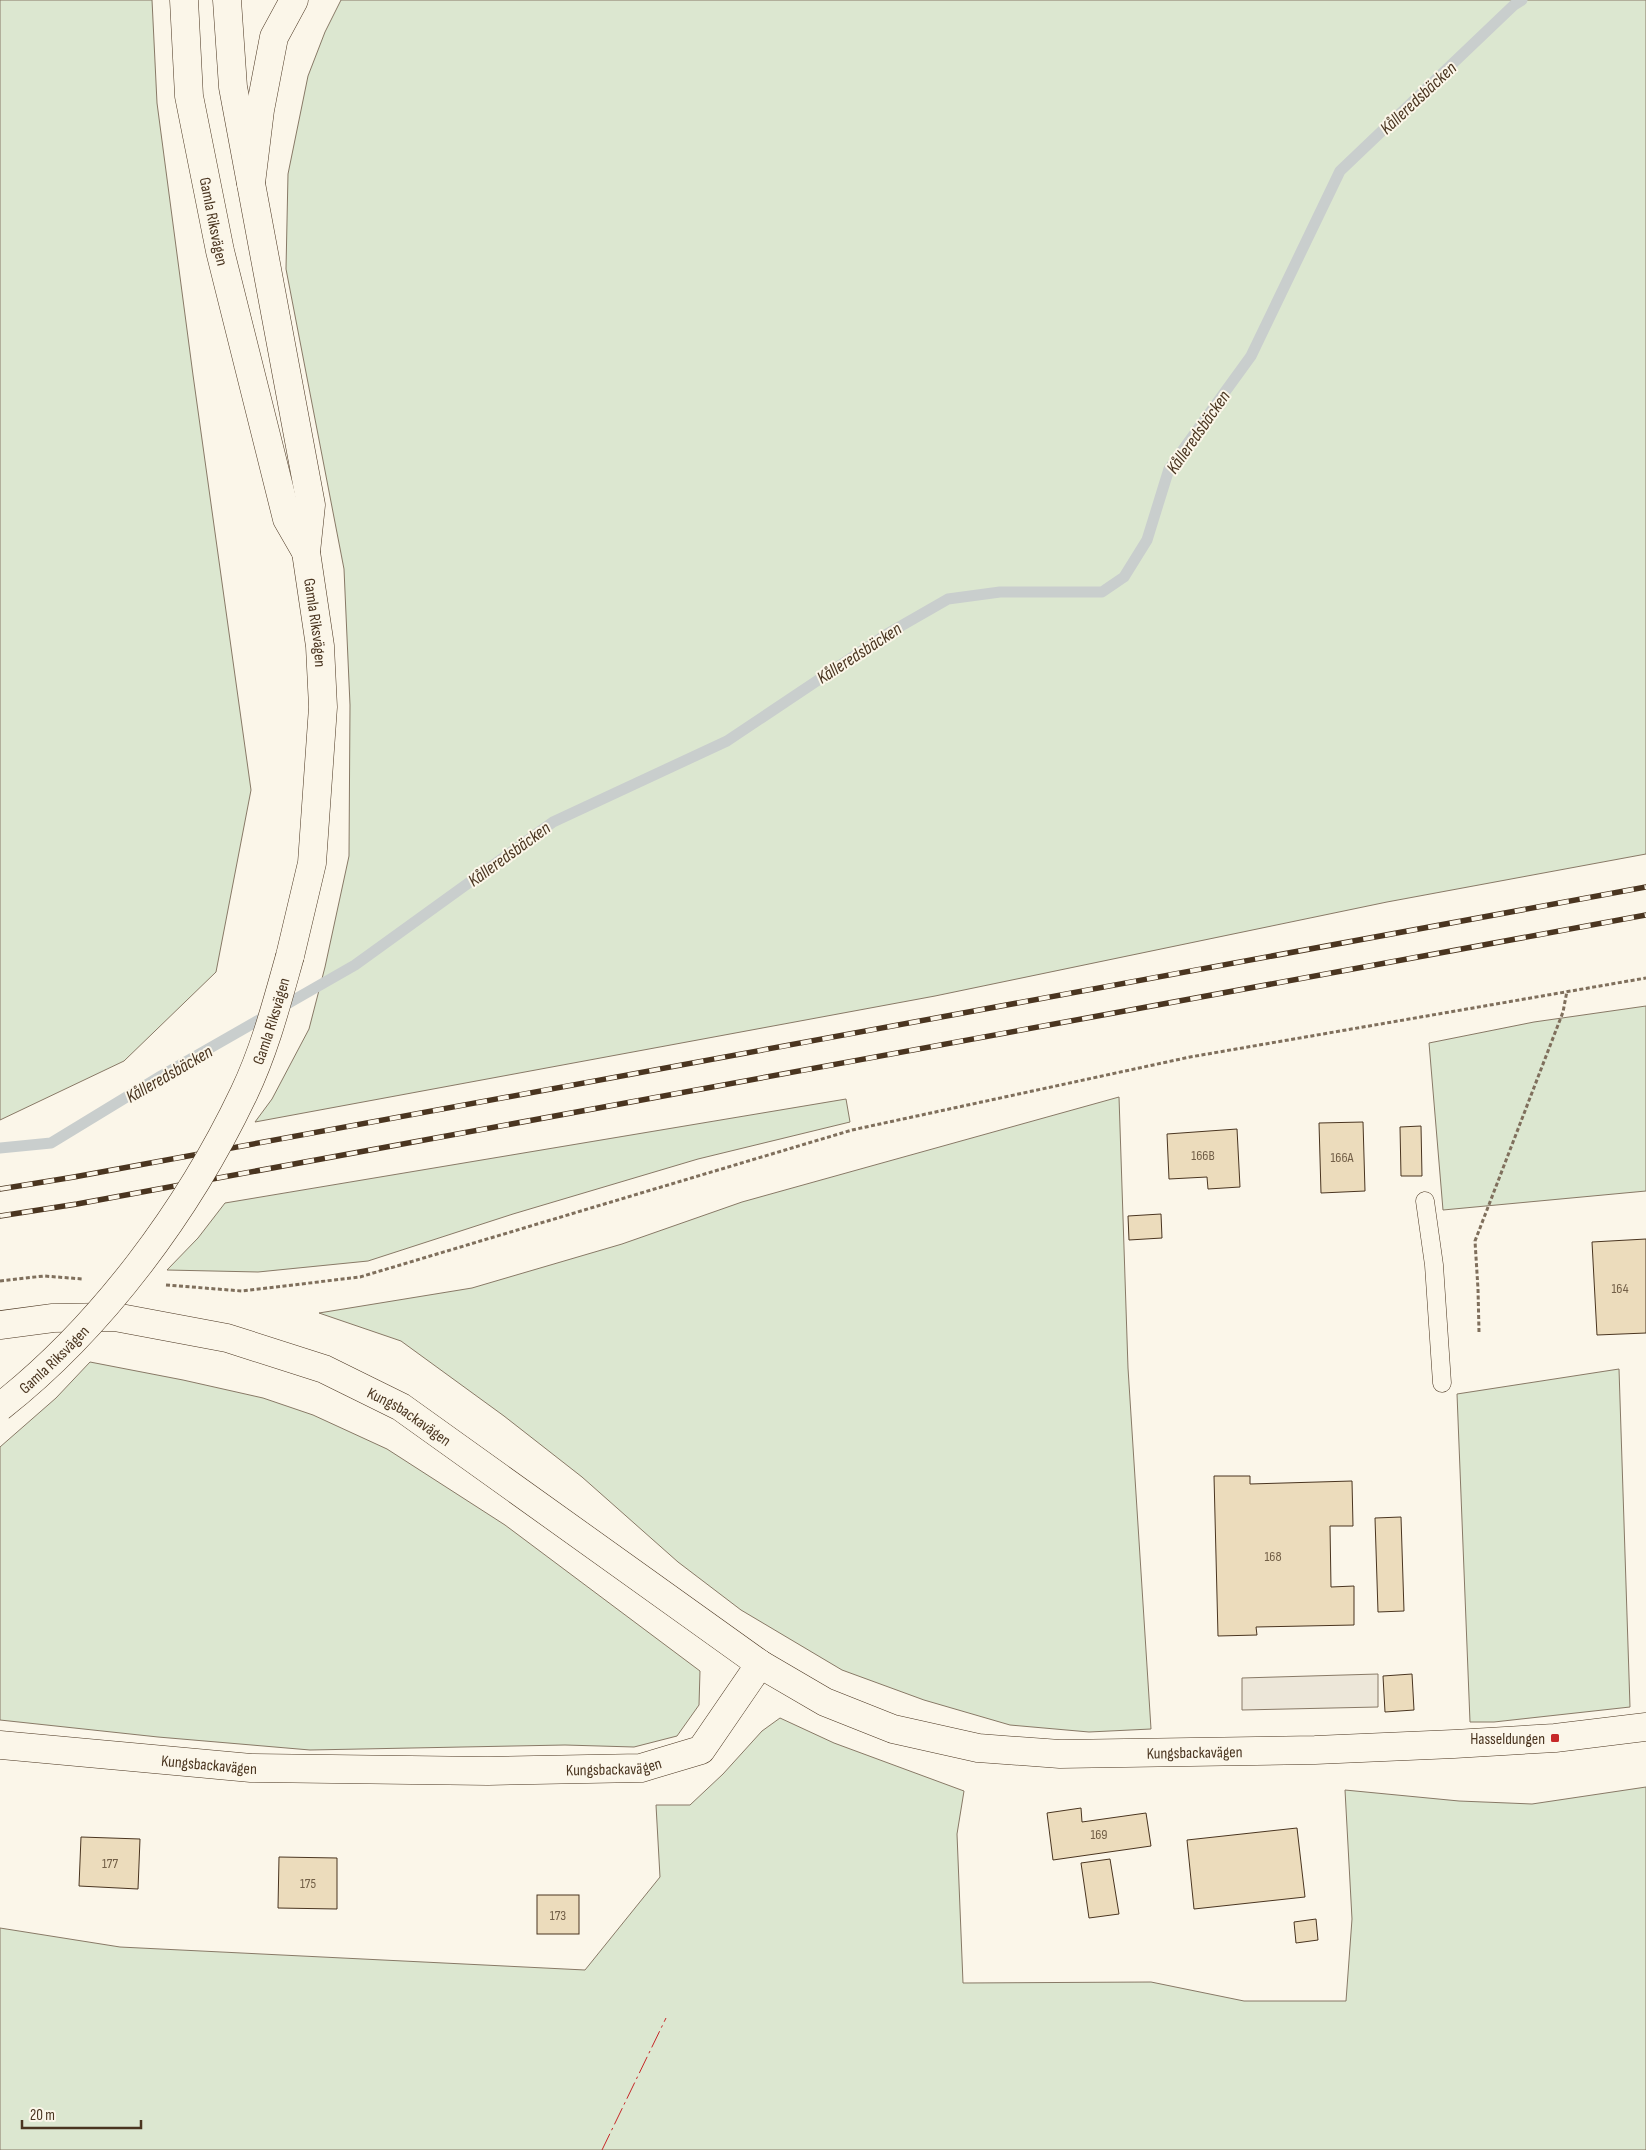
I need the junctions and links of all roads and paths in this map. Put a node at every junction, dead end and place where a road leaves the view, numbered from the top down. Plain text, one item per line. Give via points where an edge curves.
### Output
1 (184, 0) edge
2 (227, 0) edge
3 (294, 0) edge
4 (251, 183) junction
5 (306, 552) junction
6 (1646, 978) edge
7 (1567, 991) junction
8 (1425, 1201) dead end
9 (84, 1279) dead end
10 (0, 1281) edge
11 (163, 1285) dead end
12 (0, 1325) edge
13 (1478, 1332) dead end
14 (1442, 1383) dead end
15 (0, 1407) edge
16 (760, 1664) junction
17 (1646, 1727) edge
18 (0, 1745) edge

1 - 5 main road, Gamla Riksvägen via 189,96 220,251 286,519
2 - 4 main road, Gamla Riksvägen via 233,87
3 - 4 main road via 274,37
4 - 5 main road, Gamla Riksvägen via 311,505
5 - 15 main road, Gamla Riksvägen, bridge via 320,646 322,707 312,863 267,1037 245,1092 213,1154 140,1264 92,1322
6 - 7 path
7 - 11 path via 1190,1057 852,1130 360,1277 242,1291
7 - 13 path via 1564,1012 1474,1241
8 - 14 lane via 1434,1265
9 - 10 path via 44,1276
12 - 16 main road, Kungsbackavägen via 53,1318 116,1318 227,1338 324,1369 401,1408
16 - 17 main road, Kungsbackavägen via 825,1702 894,1729 978,1748 1060,1754 1315,1750 1504,1742
16 - 18 main road, Kungsbackavägen via 701,1750 641,1768 478,1771 250,1768

